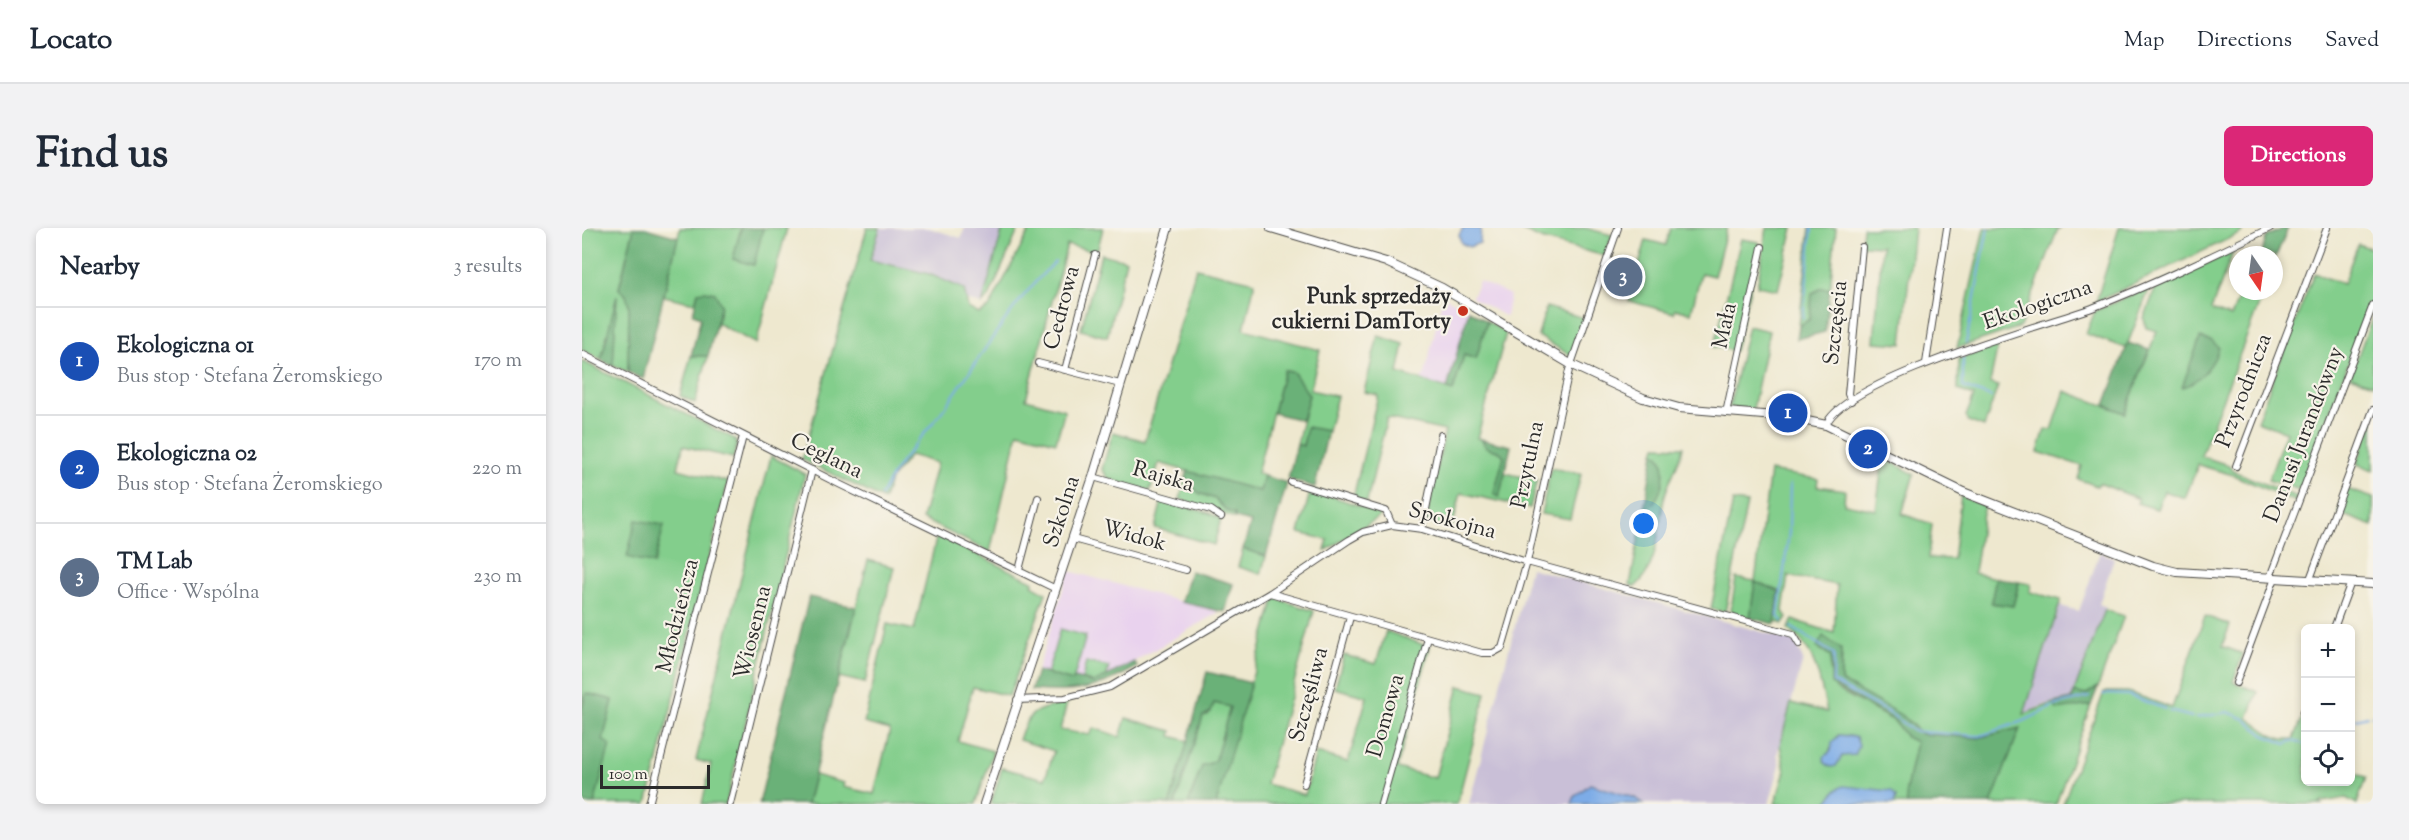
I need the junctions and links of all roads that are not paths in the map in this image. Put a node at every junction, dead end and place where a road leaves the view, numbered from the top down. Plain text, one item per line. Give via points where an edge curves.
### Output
1 (1168, 228) edge
2 (1271, 228) edge
3 (1618, 228) edge
4 (1947, 228) edge
5 (2270, 228) edge
6 (2327, 228) edge
7 (1762, 247) dead end
8 (1862, 248) dead end
9 (1095, 255) dead end
10 (2373, 305) edge
11 (582, 354) edge
12 (1038, 363) dead end
13 (1926, 363) junction
14 (1572, 365) junction
15 (1065, 370) junction
16 (1120, 384) junction
17 (1851, 401) junction
18 (2373, 410) edge
19 (1726, 413) junction
20 (1826, 425) junction
21 (1441, 435) dead end
22 (743, 436) junction
23 (2236, 466) dead end
24 (812, 470) junction
25 (1093, 477) junction
26 (1291, 482) dead end
27 (1038, 498) dead end
28 (1221, 517) dead end
29 (1392, 525) junction
30 (1422, 529) junction
31 (1073, 539) junction
32 (1527, 562) junction
33 (1019, 570) junction
34 (1186, 570) dead end
35 (2273, 578) junction
36 (2310, 579) junction
37 (2351, 582) junction
38 (2373, 584) edge
39 (1056, 589) junction
40 (1270, 593) junction
41 (1350, 617) junction
42 (2335, 624) edge
43 (1428, 638) junction
44 (1799, 644) dead end
45 (2236, 683) dead end
46 (1017, 700) junction
47 (1304, 784) dead end
48 (649, 804) edge
49 (730, 804) edge
50 (984, 804) edge
51 (1381, 804) edge

1 - 16 street, Szkolna
2 - 14 street via 1396,267 1442,288
3 - 14 street, Przytulna
4 - 13 street
5 - 13 street, Ekologiczna via 2093,307
6 - 23 street, Przyrodnicza
7 - 19 street, Mała
8 - 17 street, Szczęścia via 1848,394
9 - 15 street, Cedrowa
10 - 35 street, Danusi Jurandówny
11 - 22 street, Ceglana
12 - 15 street
13 - 17 street, Ekologiczna
14 - 19 street via 1654,402
14 - 32 street, Przytulna
15 - 16 street
16 - 25 street, Szkolna
17 - 20 street, Ekologiczna via 1833,412
18 - 36 street
19 - 20 street via 1788,417
20 - 35 street via 1963,492 2153,566 2177,572
21 - 30 street
22 - 24 street, Ceglana
22 - 48 street, Młodzieńcza
24 - 33 street, Ceglana
24 - 49 street, Wiosenna
25 - 28 street, Rajska via 1211,510
25 - 31 street, Szkolna
26 - 29 street via 1386,511
27 - 33 street
29 - 30 street, Spokojna
29 - 40 street, Spokojna via 1363,532
30 - 32 street, Spokojna
31 - 34 street, Widok
31 - 39 street, Szkolna
32 - 43 street, Przytulna via 1505,643 1498,651 1487,654
32 - 44 street, Spokojna via 1793,634
33 - 39 street, Ceglana
35 - 36 street
35 - 45 street, Danusi Jurandówny
36 - 37 street
37 - 38 street
37 - 42 street
39 - 46 street, Szkolna
40 - 41 street
40 - 46 street, Spokojna via 1110,687 1065,698
41 - 43 street
41 - 47 street, Szczęśliwa
43 - 51 street, Domowa
46 - 50 street, Szkolna

